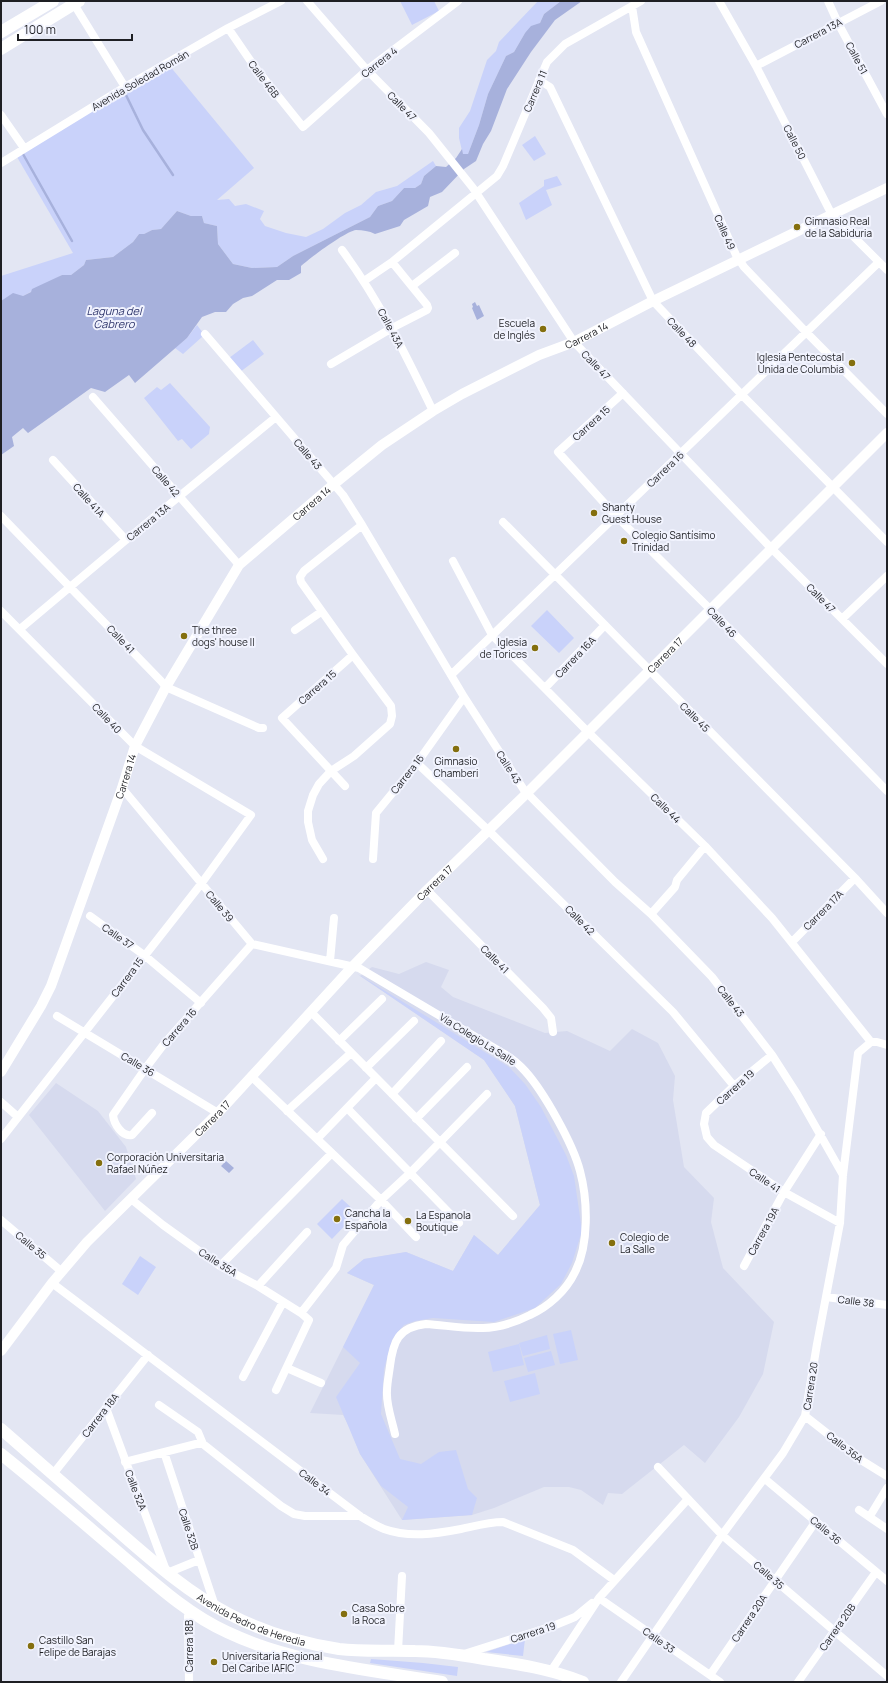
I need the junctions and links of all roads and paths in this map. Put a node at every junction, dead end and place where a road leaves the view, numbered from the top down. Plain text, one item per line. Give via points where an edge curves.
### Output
1 (53, 1) edge
2 (281, 1) edge
3 (307, 1) edge
4 (458, 1) edge
5 (641, 1) edge
6 (719, 1) edge
7 (828, 1) edge
8 (881, 1) edge
9 (75, 2) edge
10 (632, 6) junction
11 (838, 23) junction
12 (228, 28) junction
13 (1, 32) edge
14 (1, 49) edge
15 (756, 66) junction
16 (367, 70) junction
17 (539, 80) junction
18 (126, 87) junction
19 (887, 114) edge
20 (1, 115) edge
21 (303, 127) joint
22 (24, 148) junction
23 (1, 163) edge
24 (887, 188) edge
25 (475, 191) junction
26 (832, 215) junction
27 (342, 250) dead end
28 (455, 253) dead end
29 (739, 260) junction
30 (392, 262) junction
31 (879, 262) junction
32 (887, 270) edge
33 (364, 281) junction
34 (412, 286) junction
35 (653, 301) junction
36 (392, 328) junction
37 (806, 332) junction
38 (204, 334) dead end
39 (574, 342) junction
40 (331, 364) dead end
41 (623, 393) junction
42 (741, 394) junction
43 (93, 397) dead end
44 (433, 411) junction
45 (887, 414) edge
46 (276, 417) junction
47 (887, 433) edge
48 (558, 452) joint
49 (681, 453) junction
50 (53, 460) dead end
51 (334, 484) junction
52 (833, 486) junction
53 (179, 497) junction
54 (1, 516) edge
55 (616, 516) junction
56 (503, 522) dead end
57 (362, 525) junction
58 (126, 540) junction
59 (887, 542) edge
60 (771, 548) junction
61 (453, 561) dead end
62 (239, 565) junction
63 (555, 574) junction
64 (887, 576) edge
65 (71, 587) junction
66 (710, 609) junction
67 (1, 611) edge
68 (322, 612) junction
69 (842, 619) junction
70 (605, 625) junction
71 (20, 629) junction
72 (295, 630) dead end
73 (492, 635) junction
74 (352, 656) junction
75 (887, 664) edge
76 (649, 671) junction
77 (451, 675) junction
78 (166, 687) junction
79 (545, 688) junction
80 (464, 697) junction
81 (263, 728) dead end
82 (588, 732) junction
83 (135, 746) junction
84 (417, 763) junction
85 (331, 771) junction
86 (345, 786) dead end
87 (122, 788) junction
88 (887, 791) edge
89 (527, 793) junction
90 (251, 815) joint
91 (489, 831) junction
92 (705, 846) junction
93 (323, 859) dead end
94 (373, 859) dead end
95 (855, 878) junction
96 (201, 884) junction
97 (427, 890) junction
98 (887, 913) edge
99 (651, 914) junction
100 (90, 916) dead end
101 (334, 918) dead end
102 (792, 942) junction
103 (252, 944) junction
104 (144, 955) junction
105 (330, 961) junction
106 (353, 966) junction
107 (382, 1000) dead end
108 (201, 1003) junction
109 (311, 1012) junction
110 (57, 1016) dead end
111 (414, 1021) dead end
112 (553, 1032) dead end
113 (85, 1033) junction
114 (339, 1041) junction
115 (441, 1041) dead end
116 (871, 1042) junction
117 (887, 1045) edge
118 (351, 1053) junction
119 (772, 1055) junction
120 (467, 1067) dead end
121 (366, 1068) junction
122 (145, 1069) junction
123 (1, 1072) edge
124 (252, 1077) junction
125 (376, 1078) junction
126 (734, 1086) junction
127 (392, 1094) junction
128 (487, 1094) dead end
129 (1, 1102) edge
130 (347, 1108) junction
131 (287, 1111) junction
132 (152, 1113) dead end
133 (218, 1113) junction
134 (18, 1118) junction
135 (416, 1119) junction
136 (704, 1124) joint
137 (821, 1134) junction
138 (1, 1139) edge
139 (318, 1139) junction
140 (439, 1142) junction
141 (332, 1153) junction
142 (409, 1174) junction
143 (843, 1175) junction
144 (784, 1192) junction
145 (131, 1199) junction
146 (381, 1200) junction
147 (512, 1216) dead end
148 (1, 1220) edge
149 (459, 1223) dead end
150 (840, 1223) junction
151 (308, 1232) dead end
152 (416, 1237) dead end
153 (220, 1266) junction
154 (744, 1266) dead end
155 (61, 1271) junction
156 (52, 1282) junction
157 (258, 1286) junction
158 (826, 1297) junction
159 (283, 1302) junction
160 (887, 1305) edge
161 (301, 1313) junction
162 (1, 1351) edge
163 (148, 1355) junction
164 (287, 1368) junction
165 (243, 1377) dead end
166 (321, 1383) dead end
167 (276, 1390) dead end
168 (159, 1405) dead end
169 (106, 1408) junction
170 (805, 1416) junction
171 (1, 1429) edge
172 (395, 1434) dead end
173 (203, 1444) junction
174 (164, 1452) junction
175 (1, 1454) edge
176 (125, 1462) junction
177 (658, 1467) dead end
178 (53, 1474) junction
179 (887, 1476) edge
180 (765, 1479) junction
181 (887, 1488) edge
182 (688, 1499) junction
183 (859, 1510) dead end
184 (360, 1516) junction
185 (870, 1516) junction
186 (816, 1521) junction
187 (887, 1529) edge
188 (722, 1535) junction
189 (199, 1560) junction
190 (876, 1572) junction
191 (167, 1573) junction
192 (402, 1576) dead end
193 (614, 1580) junction
194 (775, 1580) junction
195 (887, 1581) edge
196 (599, 1598) junction
197 (215, 1607) junction
198 (190, 1610) junction
199 (834, 1631) junction
200 (653, 1635) junction
201 (398, 1651) junction
202 (461, 1655) junction
203 (551, 1671) junction
204 (710, 1675) junction
205 (887, 1676) edge
206 (189, 1682) edge
207 (441, 1682) edge
208 (583, 1682) edge
209 (621, 1682) edge
210 (720, 1682) edge
211 (798, 1682) edge

1 - 13 highway
2 - 12 street, Avenida Soledad Román
3 - 16 street, Calle 47
4 - 16 street, Carrera 4
5 - 10 street, Carrera 11
6 - 15 street, Calle 50
7 - 11 street, Calle 51
8 - 11 street, Carrera 13A
9 - 14 highway
9 - 18 street
10 - 17 street, Carrera 11 via 565,44 547,62
10 - 29 street, Calle 49 via 636,32
11 - 15 street, Carrera 13A
11 - 19 street, Calle 51
12 - 18 street, Avenida Soledad Román
12 - 21 street, Calle 46B via 254,66
15 - 26 street, Calle 50
16 - 21 street, Carrera 4
16 - 25 street, Calle 47 via 429,133
17 - 25 street, Carrera 11 via 503,166 497,176
17 - 35 street, Calle 48 via 550,87
18 - 22 street, Avenida Soledad Román
20 - 22 street
22 - 23 street, Avenida Soledad Román
24 - 26 main road, Carrera 14
25 - 30 street, Carrera 11
25 - 39 street, Calle 47
26 - 29 main road, Carrera 14
26 - 31 street, Calle 50
27 - 33 street, Calle 43A
28 - 34 street
29 - 35 main road, Carrera 14
29 - 37 street, Calle 49
30 - 33 street, Carrera 11
30 - 34 street
31 - 32 street, Calle 50
31 - 37 street, Carrera 16
33 - 36 street, Calle 43A
34 - 36 street via 428,308
35 - 39 main road, Carrera 14
35 - 42 street, Calle 48
36 - 40 street
36 - 44 street, Calle 43A
37 - 42 street, Carrera 16
37 - 45 street, Calle 49
38 - 46 street, Calle 43
39 - 41 street, Calle 47
39 - 44 main road, Carrera 14 via 539,355 492,378
41 - 48 street, Carrera 15
41 - 49 street, Calle 47
42 - 49 street, Carrera 16
42 - 52 street, Calle 48
43 - 53 street, Calle 42
44 - 51 main road, Carrera 14 via 382,445
46 - 51 street, Calle 43
46 - 53 street, Carrera 13A
47 - 52 main road, Carrera 17
48 - 55 street, Calle 46
49 - 55 street, Carrera 16
49 - 60 street, Calle 47
50 - 58 street, Calle 41A
51 - 57 street, Calle 43
51 - 62 main road, Carrera 14
52 - 59 street, Calle 48
52 - 60 main road, Carrera 17
53 - 58 street, Carrera 13A
53 - 62 street, Calle 42
54 - 65 street, Calle 41
55 - 63 street, Carrera 16
55 - 66 street, Calle 46
56 - 63 street, Calle 45
57 - 68 street via 304,571 300,577
57 - 77 street, Calle 43
58 - 65 street, Carrera 13A
60 - 66 main road, Carrera 17
60 - 69 street, Calle 47
61 - 73 street, Calle 44
62 - 78 main road, Carrera 14
63 - 70 street, Calle 45
63 - 73 street, Carrera 16
64 - 69 street
65 - 71 street, Carrera 13A
65 - 78 street, Calle 41
66 - 76 main road, Carrera 17
66 - 88 street, Calle 46
67 - 71 street, Calle 40
68 - 72 street
68 - 74 street
69 - 75 street, Calle 47
70 - 76 street, Calle 45
70 - 79 street, Carrera 16A
71 - 83 street, Calle 40
73 - 77 street, Carrera 16
73 - 79 street, Calle 44
74 - 85 street via 391,706 392,716 390,724 382,733
74 - 85 street, Carrera 15 via 282,718
76 - 82 main road, Carrera 17
76 - 95 street, Calle 45
77 - 80 street, Calle 43
78 - 81 street, Calle 41
78 - 83 main road, Carrera 14
79 - 82 street, Calle 44
80 - 84 street, Carrera 16
80 - 89 street, Calle 43
82 - 89 main road, Carrera 17
82 - 92 street, Calle 44
83 - 87 main road, Carrera 14
83 - 90 street, Calle 40
84 - 91 street, Calle 42
84 - 94 street, Carrera 16 via 376,813
85 - 86 street
85 - 93 street via 316,790 308,811 312,840
87 - 96 street, Calle 39
87 - 123 main road, Carrera 14 via 51,986
89 - 91 main road, Carrera 17
89 - 99 street, Calle 43 via 615,882
90 - 96 street, Carrera 15
91 - 97 main road, Carrera 17
91 - 126 street, Calle 42 via 673,1012
92 - 99 street via 675,887
92 - 102 street, Calle 44
95 - 98 street, Calle 45
95 - 102 street, Carrera 17A
96 - 103 street, Calle 39
96 - 104 street, Carrera 15
97 - 106 main road, Carrera 17
97 - 112 street, Calle 41 via 543,1008 551,1018
99 - 119 street, Calle 43 via 711,976
100 - 104 street, Calle 37
101 - 105 street
102 - 116 street, Calle 44
103 - 105 street
103 - 108 street, Carrera 16
104 - 108 street, Calle 37
104 - 113 street, Carrera 15
105 - 106 street
106 - 109 main road, Carrera 17
106 - 172 street, Vía Colegio La Salle via 502,1052 525,1070 545,1100 572,1150 580,1172 586,1206 581,1255 575,1273 553,1301 531,1315 510,1323 483,1328 416,1325 395,1340 386,1391
107 - 114 street
108 - 122 street, Carrera 16
109 - 114 street
109 - 124 main road, Carrera 17
110 - 113 street, Calle 36
111 - 121 street
113 - 122 street, Calle 36
113 - 134 street, Carrera 15
114 - 118 street
115 - 127 street
116 - 117 street
116 - 143 street, Carrera 20 via 858,1053
118 - 121 street
118 - 131 street
119 - 126 street, Carrera 19
119 - 137 street, Calle 43
120 - 135 street
121 - 125 street
122 - 132 street, Carrera 16 via 113,1115 114,1121 124,1134 130,1136
122 - 133 street, Calle 36
124 - 131 street
124 - 133 main road, Carrera 17
125 - 127 street
125 - 130 street
126 - 136 street, Carrera 19 via 706,1113
127 - 135 street
128 - 140 street
129 - 134 street
130 - 139 street
130 - 142 street
131 - 139 street
133 - 145 main road, Carrera 17
134 - 138 street, Carrera 15
135 - 140 street
136 - 144 street, Calle 41 via 707,1137 714,1145
137 - 143 street, Calle 43
137 - 144 street, Carrera 19A
139 - 141 street
140 - 142 street
140 - 147 street
141 - 146 street
141 - 153 street
142 - 146 street
142 - 149 street
143 - 150 street, Carrera 20
144 - 150 street, Calle 41
144 - 154 street, Carrera 19A
145 - 153 street, Calle 35A
145 - 155 main road, Carrera 17
146 - 152 street
146 - 161 street via 343,1245 336,1268
148 - 155 street, Calle 35
150 - 158 street, Carrera 20
151 - 157 street
153 - 157 street, Calle 35A
155 - 156 main road, Carrera 17
156 - 162 main road, Carrera 17
156 - 163 street, Calle 34
157 - 159 street, Calle 35A
158 - 160 street, Calle 38
158 - 170 street, Carrera 20
159 - 161 street, Calle 35A
159 - 165 street
161 - 164 street, Calle 35A via 309,1320
163 - 169 street, Carrera 18A
163 - 184 street, Calle 34
164 - 166 street
164 - 167 street
168 - 173 street via 198,1432
169 - 176 street, Calle 32A
169 - 178 street, Carrera 18A
170 - 179 street, Calle 36A via 861,1460
170 - 180 street, Carrera 20
171 - 178 highway, Avenida Pedro de Heredia
173 - 174 street
173 - 184 street via 294,1514
174 - 176 street
174 - 189 street, Calle 32B
175 - 198 highway, Avenida Pedro de Heredia
176 - 191 street, Calle 32A
177 - 182 street, Calle 35
178 - 191 highway, Avenida Pedro de Heredia
180 - 186 street, Calle 36
180 - 188 street, Carrera 20
181 - 185 street
182 - 188 street, Calle 35
182 - 193 street, Carrera 19
183 - 185 street
184 - 193 street, Calle 34 via 383,1529 418,1535 503,1522 573,1550
185 - 187 street
186 - 190 street, Calle 36
186 - 194 street, Carrera 20A
188 - 194 street, Calle 35
188 - 200 street, Carrera 20
189 - 191 street
189 - 197 street, Calle 32B
190 - 195 street, Calle 36
190 - 199 street, Carrera 20B
191 - 197 highway, Avenida Pedro de Heredia
192 - 201 street
193 - 196 street, Carrera 19
194 - 199 street, Calle 35
194 - 204 street, Carrera 20A
196 - 200 street, Calle 33
196 - 202 street, Carrera 19 via 581,1613 558,1624
196 - 203 street, Carrera 19
197 - 201 highway, Avenida Pedro de Heredia via 257,1627 304,1642 354,1651
198 - 206 street, Carrera 18B
198 - 207 highway, Avenida Pedro de Heredia via 226,1632 282,1654
199 - 205 street, Calle 35
199 - 211 street, Carrera 20B
200 - 204 street, Calle 33
200 - 209 street, Carrera 20
201 - 202 highway, Avenida Pedro de Heredia
202 - 203 highway, Avenida Pedro de Heredia
203 - 208 highway, Avenida Pedro de Heredia
204 - 210 street, Calle 33

